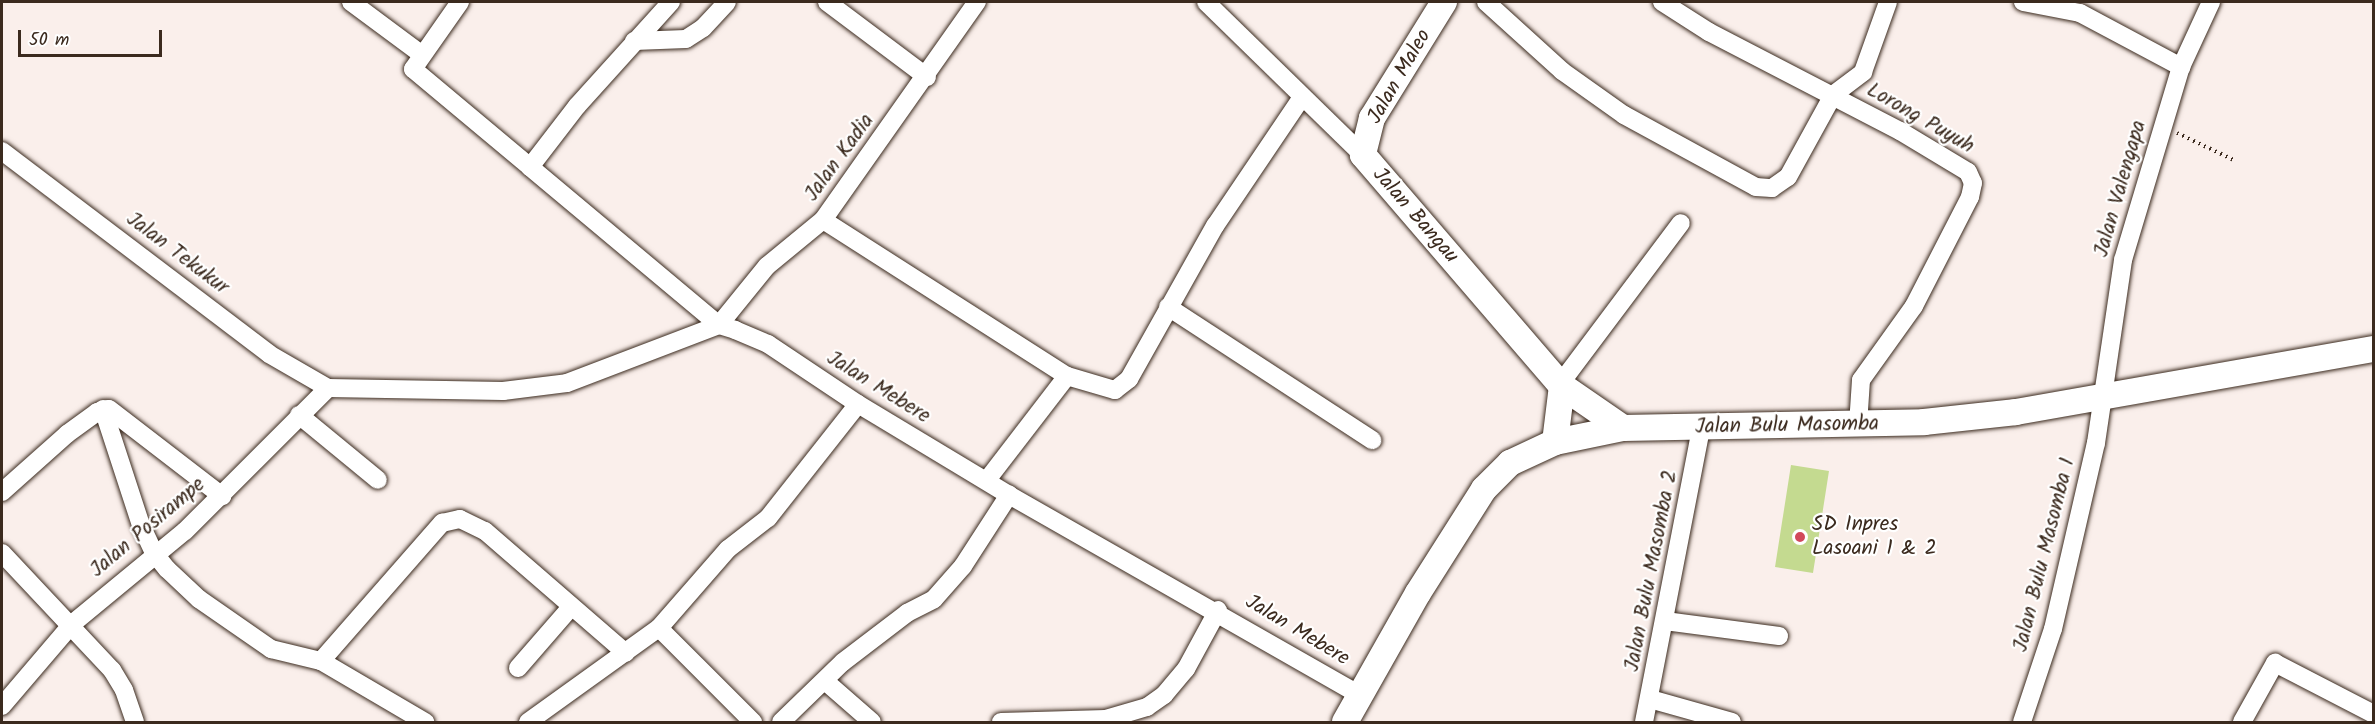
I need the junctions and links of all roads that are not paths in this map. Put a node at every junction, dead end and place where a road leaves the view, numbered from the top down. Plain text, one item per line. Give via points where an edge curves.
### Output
1 (351, 2) edge
2 (460, 2) edge
3 (671, 2) edge
4 (727, 2) edge
5 (827, 2) edge
6 (977, 2) edge
7 (1206, 2) edge
8 (1444, 2) edge
9 (1486, 2) edge
10 (1662, 2) edge
11 (1888, 2) edge
12 (2023, 2) edge
13 (2211, 2) edge
14 (634, 40) junction
15 (420, 54) junction
16 (2181, 68) junction
17 (927, 78) junction
18 (1833, 95) junction
19 (1302, 97) junction
20 (2, 151) edge
21 (1362, 154) junction
22 (530, 167) junction
23 (823, 220) junction
24 (1681, 223) dead end
25 (1168, 307) junction
26 (719, 325) junction
27 (2373, 349) edge
28 (1068, 376) junction
29 (1561, 385) junction
30 (327, 388) junction
31 (2102, 397) junction
32 (858, 404) junction
33 (103, 409) junction
34 (299, 415) junction
35 (1858, 425) junction
36 (1623, 428) junction
37 (1701, 428) junction
38 (1372, 440) dead end
39 (1555, 442) junction
40 (378, 480) dead end
41 (987, 480) junction
42 (2, 492) edge
43 (1009, 495) junction
44 (222, 496) junction
45 (2, 553) edge
46 (154, 553) junction
47 (571, 607) junction
48 (1218, 610) junction
49 (1665, 621) junction
50 (72, 624) junction
51 (659, 628) junction
52 (1779, 636) dead end
53 (626, 653) junction
54 (321, 661) junction
55 (518, 668) dead end
56 (825, 681) junction
57 (1360, 695) junction
58 (1650, 699) junction
59 (2, 706) edge
60 (2373, 714) edge
61 (135, 723) edge
62 (425, 723) edge
63 (528, 723) edge
64 (753, 723) edge
65 (781, 723) edge
66 (872, 723) edge
67 (1001, 723) edge
68 (1345, 723) edge
69 (1644, 723) edge
70 (1732, 723) edge
71 (2022, 723) edge
72 (2242, 723) edge

1 - 15 street
2 - 15 street
3 - 14 street
4 - 14 street via 710,22 686,39
5 - 17 street
6 - 17 street, Jalan Kadia
7 - 19 street, Jalan Bangau
8 - 21 street, Jalan Maleo via 1372,118
9 - 18 street via 1562,71 1624,115 1756,187 1772,188 1788,177
10 - 18 street, Lorong Puyuh via 1709,32
11 - 18 street via 1863,72
12 - 16 street via 2080,13
13 - 16 street, Jalan Valengapa
14 - 22 street
15 - 22 street, Jalan Mebere via 412,67 415,72
16 - 31 street, Jalan Valengapa via 2123,260
17 - 23 street, Jalan Kadia
18 - 35 street, Lorong Puyuh via 1949,160 1968,172 1973,183 1970,197 1914,306 1862,380
19 - 21 street, Jalan Bangau
19 - 25 street via 1215,226
20 - 30 street, Jalan Tekukur via 269,354
21 - 29 street, Jalan Bangau
22 - 26 street, Jalan Mebere
23 - 26 street, Jalan Kadia via 767,266
23 - 28 street
24 - 29 street
25 - 28 street via 1129,379 1121,386 1106,390
25 - 38 street
26 - 30 street via 567,383 503,391
26 - 32 street, Jalan Mebere via 768,344
27 - 31 street, Jalan Bulu Masomba
28 - 41 street
29 - 36 street, Jalan Bangau
29 - 39 street
30 - 34 street, Jalan Posirampe
31 - 35 street, Jalan Bulu Masomba via 1947,420
31 - 71 street, Jalan Bulu Masomba 1 via 2097,443 2053,629
32 - 41 street, Jalan Mebere
32 - 51 street via 768,518 728,549
33 - 42 street via 67,434
33 - 44 street via 114,410
33 - 46 street
34 - 40 street
34 - 44 street, Jalan Posirampe
35 - 37 street, Jalan Bulu Masomba
36 - 37 street, Jalan Bulu Masomba
36 - 39 street, Jalan Bulu Masomba
37 - 49 street, Jalan Bulu Masomba 2
39 - 57 street, Jalan Bulu Masomba via 1510,463 1484,489 1418,592
41 - 43 street, Jalan Mebere
43 - 48 street, Jalan Mebere
43 - 56 street via 963,566 934,599 907,613 838,666
44 - 46 street, Jalan Posirampe
45 - 50 street
46 - 50 street, Jalan Posirampe
46 - 54 street via 199,599 271,649
47 - 53 street
47 - 54 street via 485,531 453,520 442,523
47 - 55 street
48 - 57 street, Jalan Mebere
48 - 67 street via 1186,669 1164,695 1147,707 1106,719
49 - 52 street
49 - 58 street, Jalan Bulu Masomba 2
50 - 59 street, Jalan Posirampe
50 - 61 street via 118,680
51 - 53 street
51 - 64 street
53 - 63 street
54 - 62 street
56 - 65 street
56 - 66 street
57 - 68 street, Jalan Bulu Masomba
58 - 69 street, Jalan Bulu Masomba 2
58 - 70 street
60 - 72 street via 2274,663

